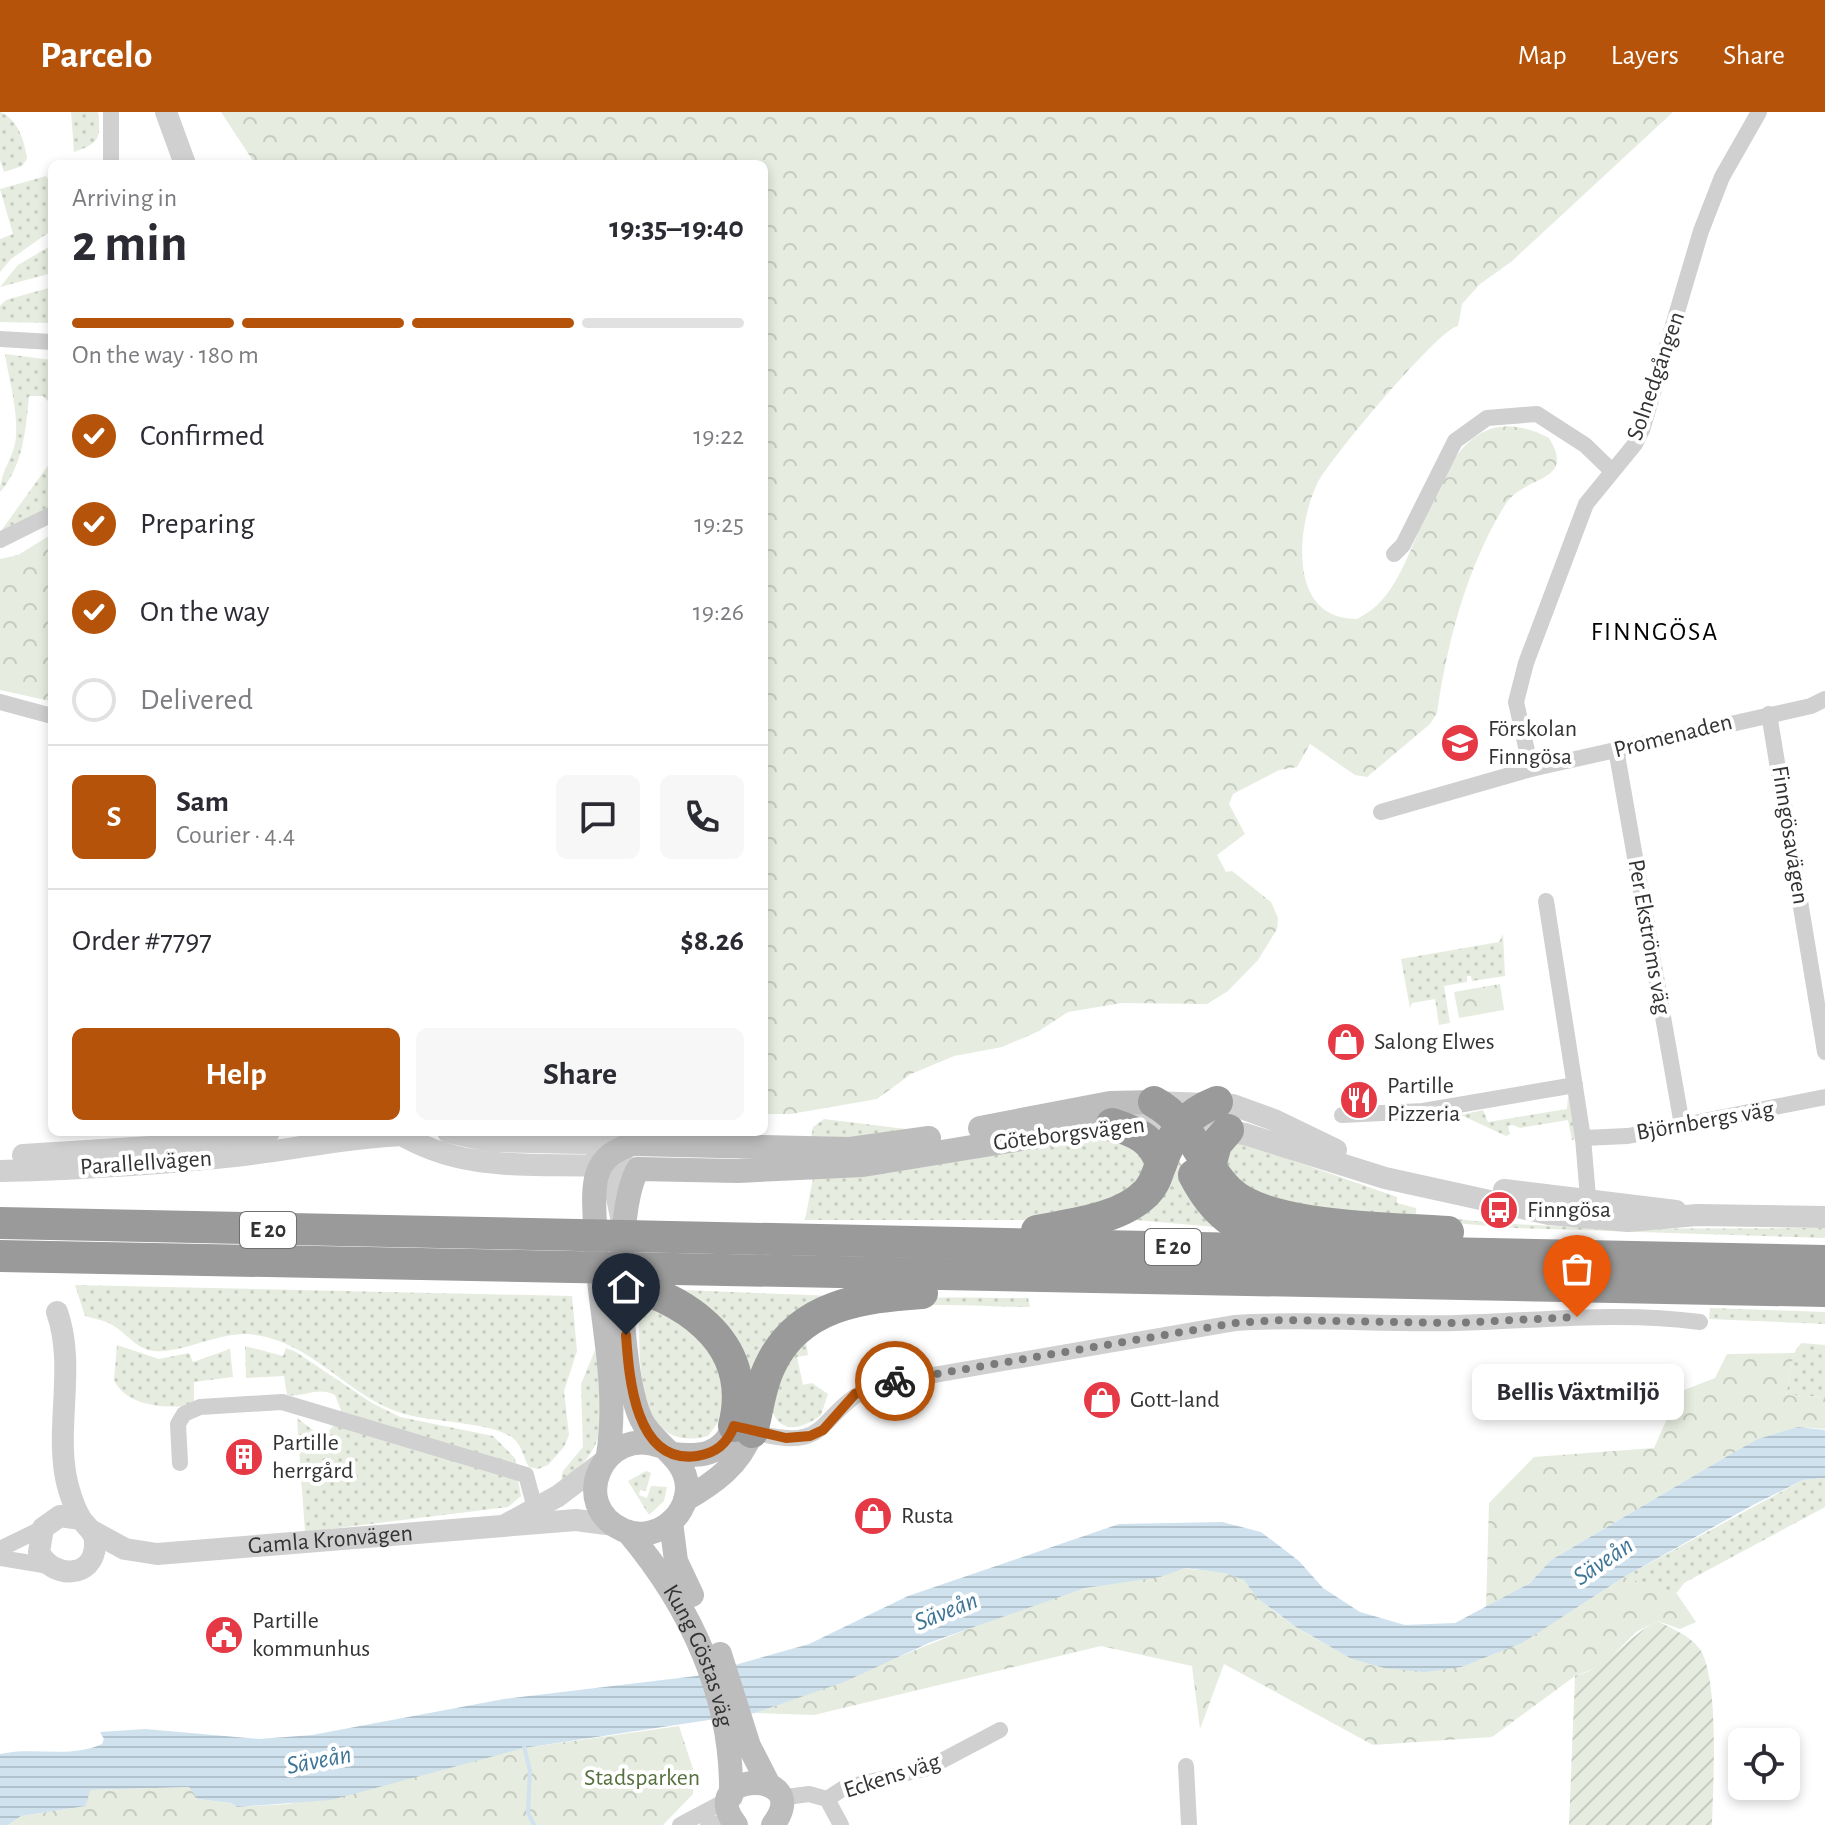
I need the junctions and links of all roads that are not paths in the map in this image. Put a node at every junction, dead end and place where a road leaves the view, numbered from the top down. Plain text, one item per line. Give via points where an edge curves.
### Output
1 (111, 112) edge
2 (166, 112) edge
3 (1759, 112) edge
4 (111, 160) edge
5 (184, 160) edge
6 (0, 339) edge
7 (48, 342) edge
8 (1611, 470) junction
9 (48, 516) edge
10 (0, 540) edge
11 (1394, 554) dead end
12 (1825, 699) edge
13 (0, 702) edge
14 (1769, 714) junction
15 (48, 715) edge
16 (1616, 749) junction
17 (1531, 769) junction
18 (1381, 812) dead end
19 (1546, 901) dead end
20 (1825, 1052) edge
21 (1575, 1085) junction
22 (1825, 1097) edge
23 (1342, 1115) dead end
24 (1222, 1116) junction
25 (1112, 1124) joint
26 (1682, 1125) junction
27 (1167, 1130) junction
28 (249, 1136) edge
29 (320, 1136) edge
30 (369, 1136) edge
31 (407, 1136) edge
32 (466, 1136) edge
33 (1583, 1138) junction
34 (586, 1143) junction
35 (632, 1144) junction
36 (292, 1149) junction
37 (0, 1156) edge
38 (603, 1164) junction
39 (1210, 1166) junction
40 (527, 1167) junction
41 (0, 1171) edge
42 (619, 1184) junction
43 (1589, 1208) junction
44 (1825, 1217) edge
45 (0, 1223) edge
46 (955, 1243) junction
47 (1391, 1251) junction
48 (0, 1256) edge
49 (1682, 1257) junction
50 (198, 1260) junction
51 (1825, 1261) edge
52 (533, 1267) junction
53 (34, 1279) dead end
54 (1497, 1283) junction
55 (1825, 1291) edge
56 (57, 1312) dead end
57 (1700, 1322) dead end
58 (615, 1338) junction
59 (743, 1429) junction
60 (666, 1450) junction
61 (605, 1459) junction
62 (180, 1463) dead end
63 (65, 1471) junction
64 (685, 1500) junction
65 (538, 1516) junction
66 (671, 1522) junction
67 (45, 1525) junction
68 (87, 1525) junction
69 (621, 1528) junction
70 (0, 1549) edge
71 (157, 1554) junction
72 (0, 1558) edge
73 (49, 1566) junction
74 (85, 1566) junction
75 (712, 1656) junction
76 (735, 1727) junction
77 (1000, 1730) dead end
78 (1186, 1766) dead end
79 (774, 1791) junction
80 (827, 1799) junction
81 (733, 1815) edge
82 (680, 1825) edge
83 (708, 1825) edge
84 (773, 1825) edge
85 (841, 1825) edge
86 (1189, 1825) edge

1 - 4 street
2 - 5 street
3 - 8 street, Solnedgången via 1722,177 1705,221 1642,430
6 - 7 street
8 - 11 street via 1585,445 1537,414 1487,418 1455,441
8 - 17 street, Solnedgången via 1586,504 1519,686 1517,716
9 - 10 street
12 - 14 street, Promenaden
13 - 15 street
14 - 16 street, Promenaden
14 - 20 street, Finngösavägen
16 - 17 street, Promenaden
16 - 26 street, Per Ekströms väg
17 - 18 street, Promenaden
19 - 21 street
21 - 23 street via 1423,1111
21 - 33 street
22 - 26 street, Björnbergs väg
24 - 27 highway
24 - 39 highway
24 - 43 street via 1385,1178 1549,1214
25 - 27 highway via 1144,1136 1157,1152
25 - 42 main road, Göteborgsvägen via 863,1165
26 - 33 street, Björnbergs väg
27 - 35 main road, Göteborgsvägen via 1110,1103 874,1147
27 - 39 highway
27 - 46 highway via 1150,1189 1122,1208 1081,1222
27 - 47 highway via 1205,1197 1234,1224 1285,1240
28 - 37 street, Parallellvägen via 214,1143
29 - 36 street, Parallellvägen
30 - 36 street, Parallellvägen
31 - 40 street via 467,1161
32 - 34 street
33 - 43 street
34 - 35 street
34 - 38 street
35 - 38 main road via 612,1151
36 - 41 street, Parallellvägen via 130,1167
38 - 40 street, Göteborgsvägen
38 - 42 main road
38 - 42 street, Göteborgsvägen
39 - 49 highway via 1235,1197 1279,1216
40 - 42 street
42 - 58 main road
42 - 58 main road
43 - 44 street
45 - 46 highway, E 20
46 - 47 highway, E 20
47 - 49 highway, E 20
48 - 50 highway, E 20
49 - 51 highway, E 20
50 - 52 highway, E 20
50 - 53 highway via 168,1268
52 - 54 highway, E 20
52 - 59 highway via 570,1270 645,1289 698,1317 719,1340 734,1371
54 - 55 highway, E 20
54 - 59 highway via 867,1296 812,1317 787,1339
56 - 63 street via 64,1350
57 - 59 street via 1606,1316 1454,1323 1235,1323 876,1385 855,1394 823,1430 810,1436 786,1438
58 - 60 main road via 641,1421
58 - 61 main road via 614,1419
59 - 60 main road via 713,1452 691,1457
59 - 64 main road via 741,1456 712,1484
60 - 61 main road via 630,1443
60 - 64 main road via 685,1476
61 - 65 street
61 - 69 main road via 595,1482 596,1498 602,1513
62 - 65 street via 178,1424 184,1414 200,1407 282,1402 526,1475
63 - 67 street
63 - 68 street
64 - 66 main road
65 - 69 street, Gamla Kronvägen
65 - 71 street, Gamla Kronvägen via 506,1525
66 - 69 main road via 651,1532
66 - 75 main road, Kung Göstas väg via 676,1561
67 - 68 street via 60,1516
67 - 70 street
67 - 73 street via 39,1552
68 - 71 street, Gamla Kronvägen via 125,1549
68 - 74 street via 95,1547
69 - 75 main road, Kung Göstas väg via 675,1593
71 - 74 street, Gamla Kronvägen
72 - 73 street
73 - 74 street via 64,1573
75 - 76 main road, Kung Göstas väg
76 - 79 main road, Kung Göstas väg
76 - 81 main road, Kung Göstas väg
77 - 80 street, Eckens väg via 928,1768 844,1788
78 - 86 street
79 - 80 street, Eckens väg
79 - 81 main road via 747,1781
79 - 84 main road via 780,1812
80 - 85 street, Eckens väg
81 - 82 street
81 - 83 street

